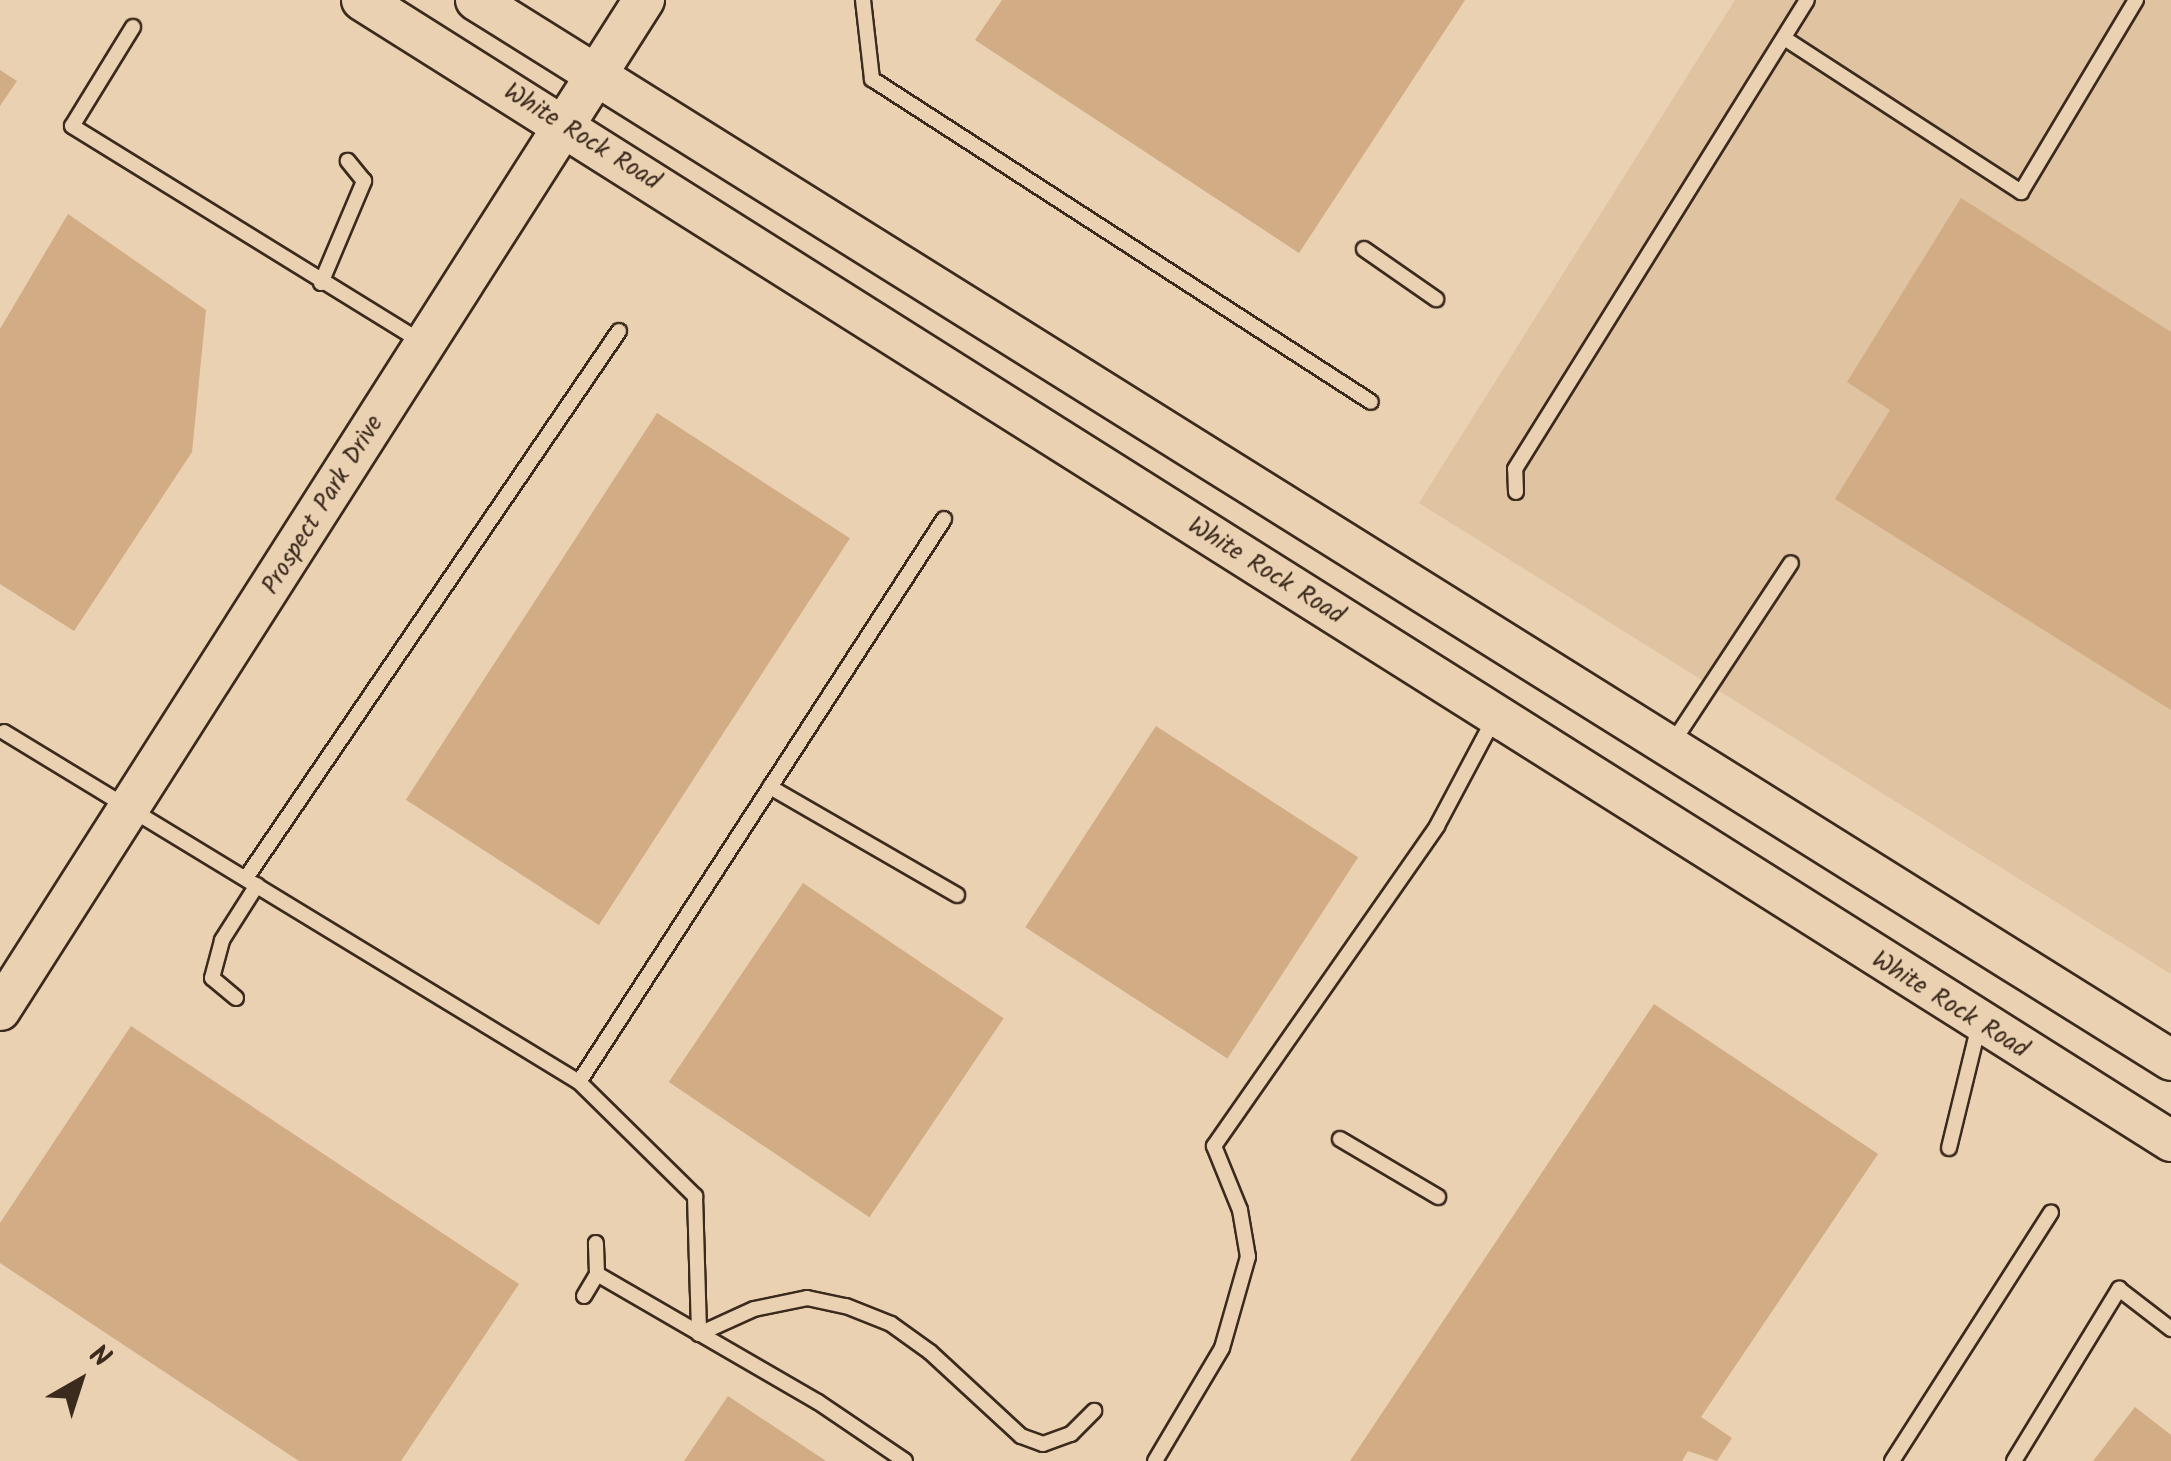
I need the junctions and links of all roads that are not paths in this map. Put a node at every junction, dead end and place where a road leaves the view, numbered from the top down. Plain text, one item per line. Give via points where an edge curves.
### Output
1 (362, 0) edge
2 (476, 0) edge
3 (644, 0) edge
4 (863, 0) edge
5 (1808, 0) edge
6 (2136, 0) edge
7 (133, 27) dead end
8 (1784, 38) junction
9 (598, 77) junction
10 (561, 124) junction
11 (348, 160) dead end
12 (1364, 248) dead end
13 (321, 284) junction
14 (1436, 299) dead end
15 (619, 331) dead end
16 (425, 343) junction
17 (1371, 402) dead end
18 (1516, 492) dead end
19 (944, 519) dead end
20 (1790, 563) dead end
21 (1495, 717) junction
22 (4, 732) dead end
23 (1670, 747) junction
24 (770, 787) junction
25 (131, 808) junction
26 (251, 882) junction
27 (957, 895) dead end
28 (236, 998) dead end
29 (0, 1010) edge
30 (1979, 1024) junction
31 (2171, 1060) edge
32 (580, 1082) junction
33 (1340, 1138) dead end
34 (2171, 1141) edge
35 (1949, 1148) dead end
36 (1438, 1197) dead end
37 (2051, 1212) dead end
38 (596, 1244) dead end
39 (597, 1274) junction
40 (584, 1296) dead end
41 (2171, 1329) edge
42 (699, 1334) junction
43 (1094, 1412) dead end
44 (1153, 1460) edge
45 (905, 1461) edge
46 (1892, 1461) edge
47 (2014, 1461) edge

1 - 10 main road, White Rock Road
2 - 9 main road
3 - 9 main road, Prospect Park Drive
4 - 17 lane via 872,80
5 - 8 lane
6 - 8 lane via 2021,192
7 - 13 lane via 72,126
8 - 18 lane via 1514,470
9 - 10 main road, Prospect Park Drive
9 - 23 main road
10 - 16 main road, Prospect Park Drive
10 - 21 main road, White Rock Road
11 - 13 lane via 364,180
12 - 14 lane
13 - 16 lane
15 - 26 lane
16 - 25 main road, Prospect Park Drive
19 - 24 lane
20 - 23 lane
21 - 30 main road, White Rock Road
21 - 44 lane via 1437,826 1214,1146 1240,1210 1248,1257 1222,1348
22 - 25 lane
23 - 31 main road
24 - 27 lane
24 - 32 lane
25 - 26 lane
25 - 29 main road, Prospect Park Drive
26 - 28 lane via 222,940 212,978
26 - 32 lane
30 - 34 main road, White Rock Road
30 - 35 lane
32 - 42 lane via 694,1196
33 - 36 lane
37 - 46 lane
38 - 39 lane
39 - 40 lane
39 - 42 lane
41 - 47 lane via 2118,1289
42 - 43 lane via 754,1308 807,1298 891,1324 1021,1436 1043,1444 1071,1434
42 - 45 lane

